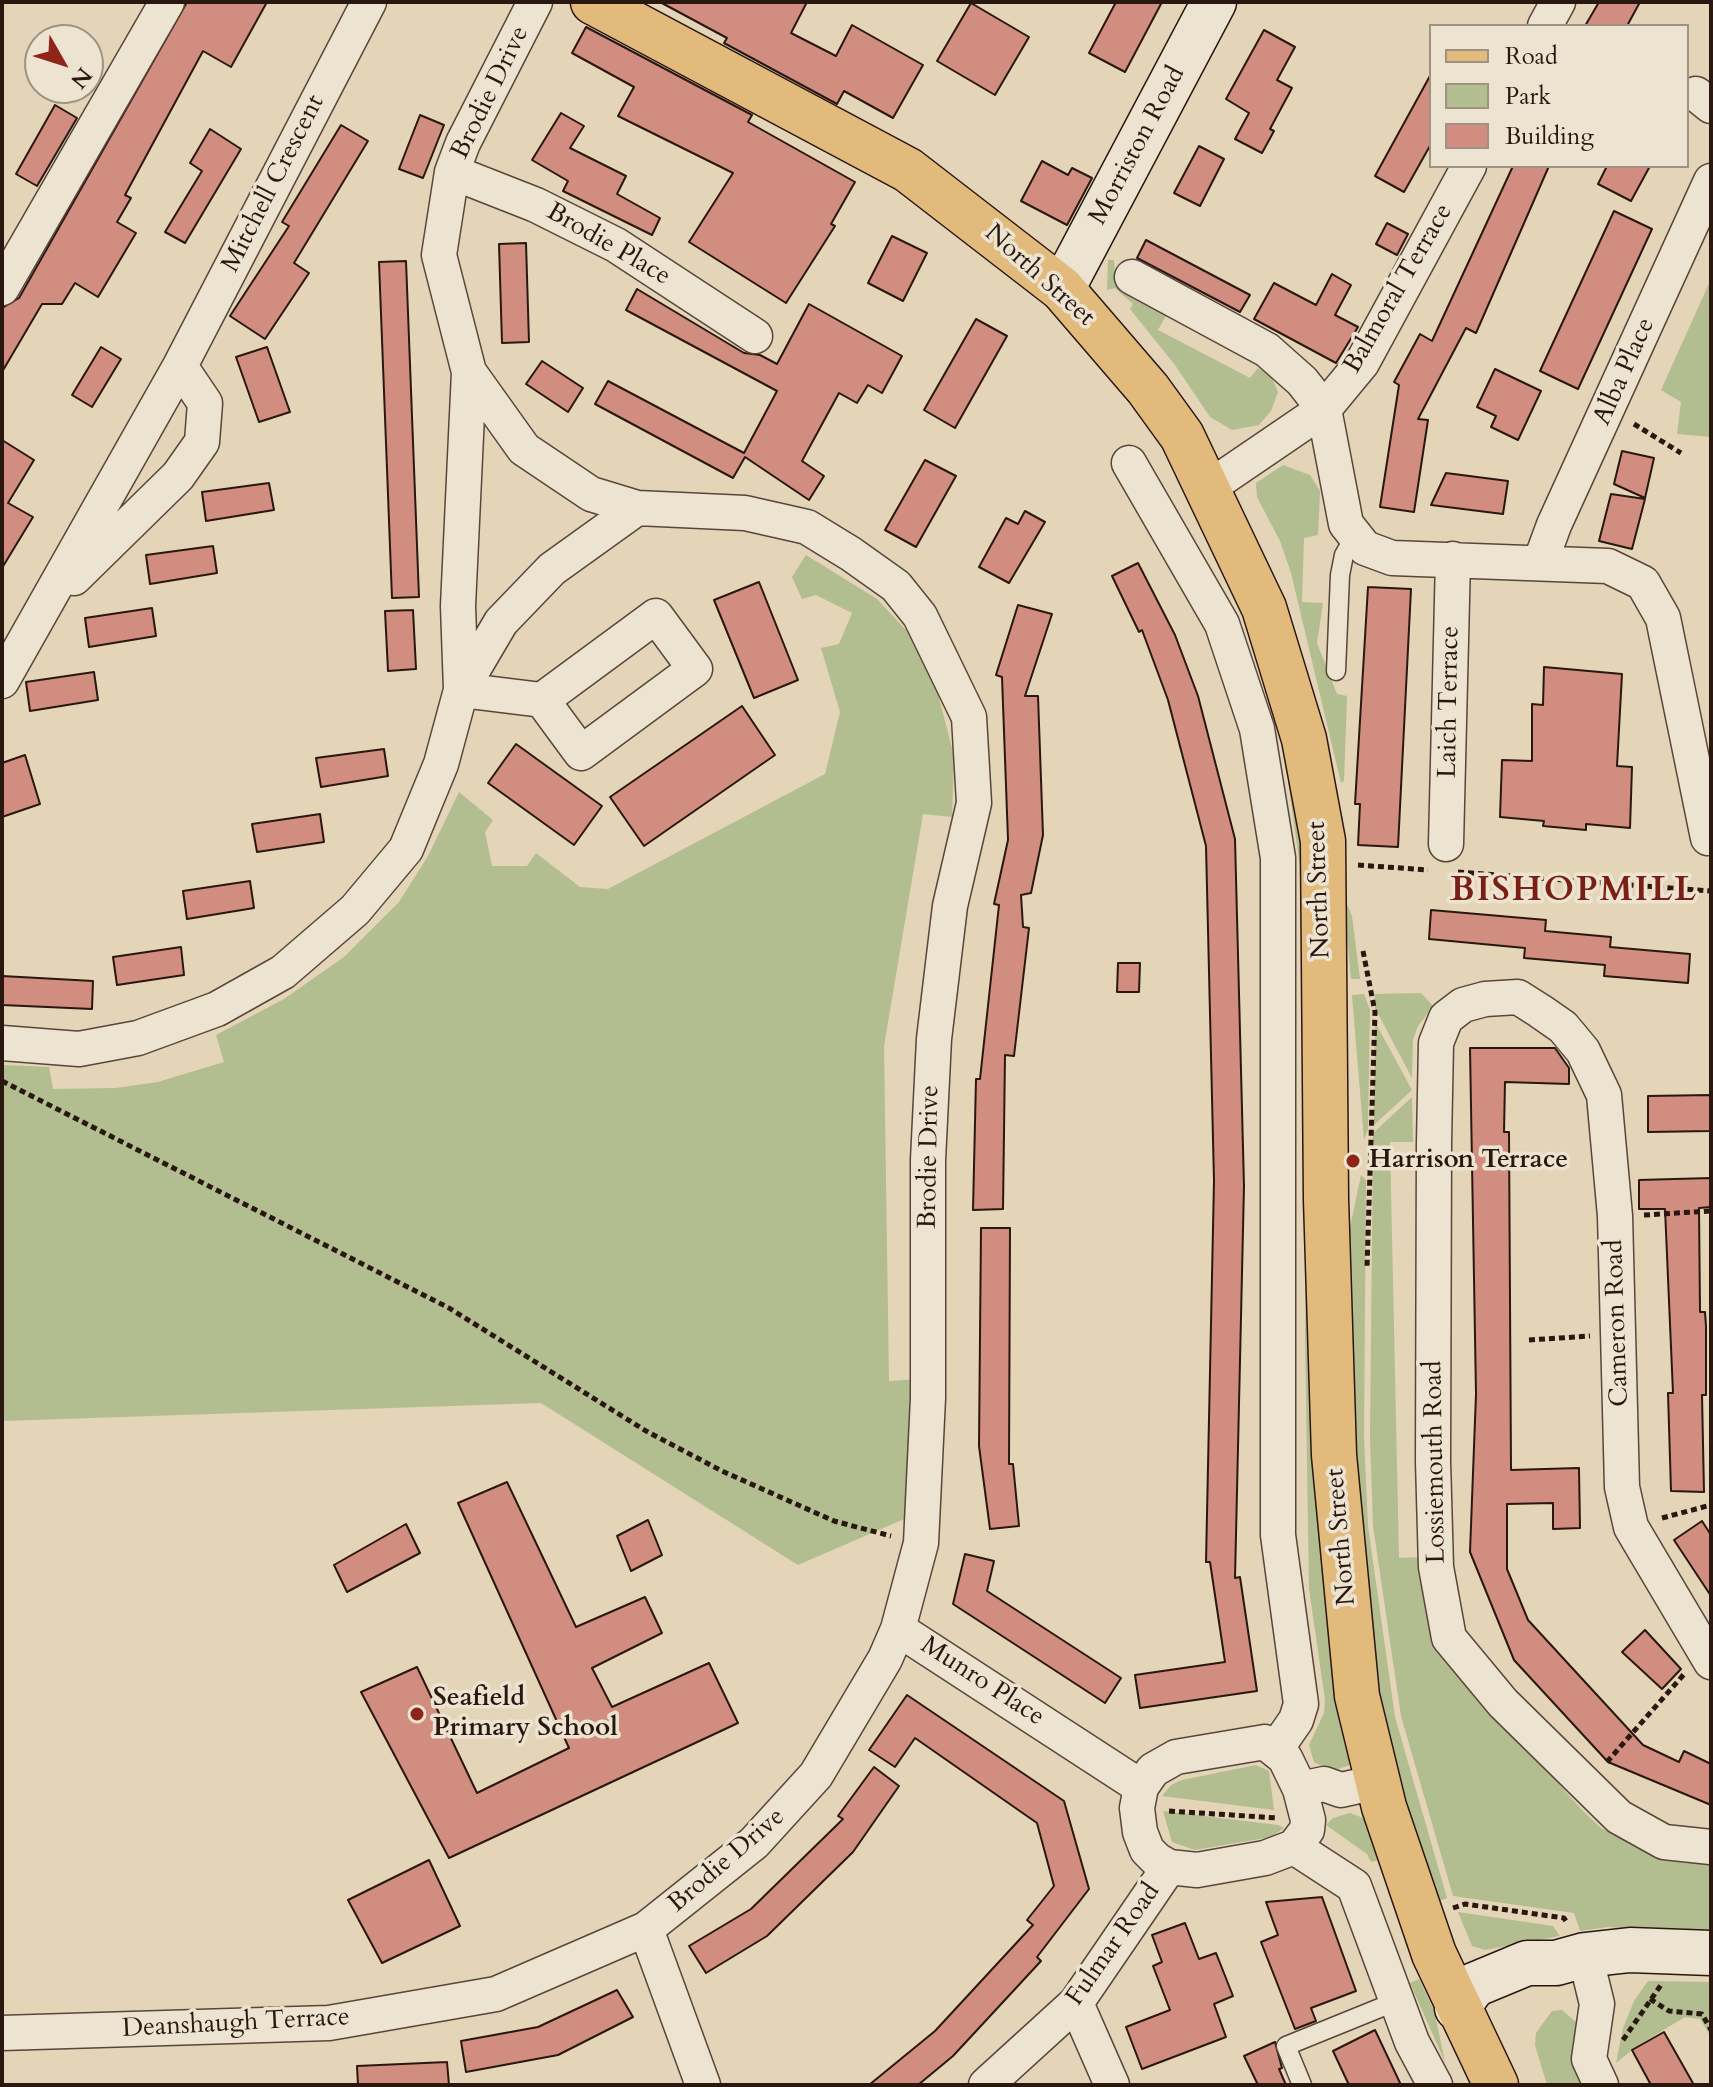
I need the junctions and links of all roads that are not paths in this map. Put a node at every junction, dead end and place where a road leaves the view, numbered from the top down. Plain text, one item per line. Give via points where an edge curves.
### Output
1 (167, 2) edge
2 (369, 2) edge
3 (535, 2) edge
4 (593, 2) edge
5 (1214, 2) edge
6 (1558, 2) edge
7 (1546, 24) edge
8 (1468, 168) edge
9 (452, 172) junction
10 (1711, 181) edge
11 (1132, 277) dead end
12 (2, 288) edge
13 (1062, 289) junction
14 (755, 336) dead end
15 (180, 366) junction
16 (469, 372) junction
17 (1324, 409) junction
18 (1129, 463) dead end
19 (1208, 488) junction
20 (637, 508) junction
21 (1354, 538) junction
22 (1453, 559) junction
23 (1540, 563) junction
24 (44, 607) junction
25 (1336, 671) dead end
26 (2, 681) edge
27 (461, 690) junction
28 (542, 700) dead end
29 (1701, 746) edge
30 (1708, 838) dead end
31 (1446, 844) dead end
32 (1518, 997) joint
33 (2, 1043) edge
34 (898, 1629) junction
35 (1707, 1656) edge
36 (1276, 1749) junction
37 (1359, 1786) junction
38 (1143, 1790) junction
39 (1301, 1819) junction
40 (1711, 1847) edge
41 (1169, 1867) junction
42 (646, 1929) junction
43 (1698, 1953) edge
44 (1571, 1959) junction
45 (1397, 2001) junction
46 (1076, 2003) junction
47 (1457, 2008) junction
48 (2, 2033) edge
49 (1599, 2082) edge
50 (698, 2083) edge
51 (986, 2085) edge
52 (1112, 2085) edge
53 (1302, 2085) edge
54 (1435, 2085) edge
55 (1496, 2085) edge

1 - 12 street
2 - 15 street, Mitchell Crescent
3 - 9 street, Brodie Drive
4 - 13 main road, North Street via 908,170
5 - 13 main road, Morriston Road
6 - 7 street
8 - 17 street, Balmoral Terrace via 1362,363
9 - 14 street, Brodie Place via 536,205 616,245
9 - 16 street, Brodie Drive via 439,255
10 - 23 street, Alba Place
11 - 17 street, Balmoral Terrace via 1267,350 1287,364
13 - 19 main road, North Street via 1148,389 1182,436
15 - 24 street, Mitchell Crescent
15 - 24 street, Mitchell Crescent via 205,403 202,442 178,476
16 - 20 street, Brodie Drive via 524,449 591,494
16 - 27 street, Brodie Drive via 458,606
17 - 19 street, Balmoral Terrace
17 - 21 street, Balmoral Terrace via 1339,498
18 - 36 street via 1222,624 1257,729 1278,858 1278,1535 1301,1704
19 - 37 main road, North Street via 1264,608 1304,739 1323,841 1334,1455 1357,1696
20 - 27 street, Brodie Drive via 552,569 501,622
20 - 34 street, Brodie Drive via 745,513 807,527 851,554 896,586 920,616 969,717 974,803 950,906 934,1039 921,1543
21 - 22 street via 1377,555
21 - 25 lane via 1340,575
22 - 23 street
22 - 31 street, Laich Terrace
23 - 29 street via 1608,566 1643,583 1663,618
24 - 26 street, Mitchell Crescent
27 - 28 street
27 - 33 street, Brodie Drive via 441,764 406,849 355,910 283,972 217,1009 138,1038 79,1049
29 - 30 street
32 - 35 street, Cameron Road via 1563,1027 1583,1051 1604,1095 1615,1216 1622,1487 1631,1527
32 - 40 street, Lossiemouth Road via 1463,1005 1446,1018 1436,1043 1433,1461 1436,1567 1449,1638 1503,1703 1619,1817 1664,1842
34 - 38 street, Munro Place
34 - 42 street, Brodie Drive via 841,1738 788,1810 720,1873
36 - 38 street via 1265,1742 1247,1743 1176,1757
36 - 39 street via 1292,1768
37 - 39 street via 1324,1784
37 - 47 main road, North Street
38 - 41 street via 1140,1832 1147,1850
39 - 41 street via 1265,1858 1223,1867
39 - 45 street via 1354,1886
41 - 46 street, Fulmar Road
42 - 48 street, Deanshaugh Terrace via 496,1994 329,2023
42 - 50 street
43 - 44 main road via 1630,1950
44 - 47 main road via 1527,1963 1474,1985
44 - 49 street via 1597,2004 1589,2059
45 - 53 lane via 1286,2046
45 - 54 street
46 - 51 street, Fulmar Road
46 - 52 street
47 - 55 main road, North Street

